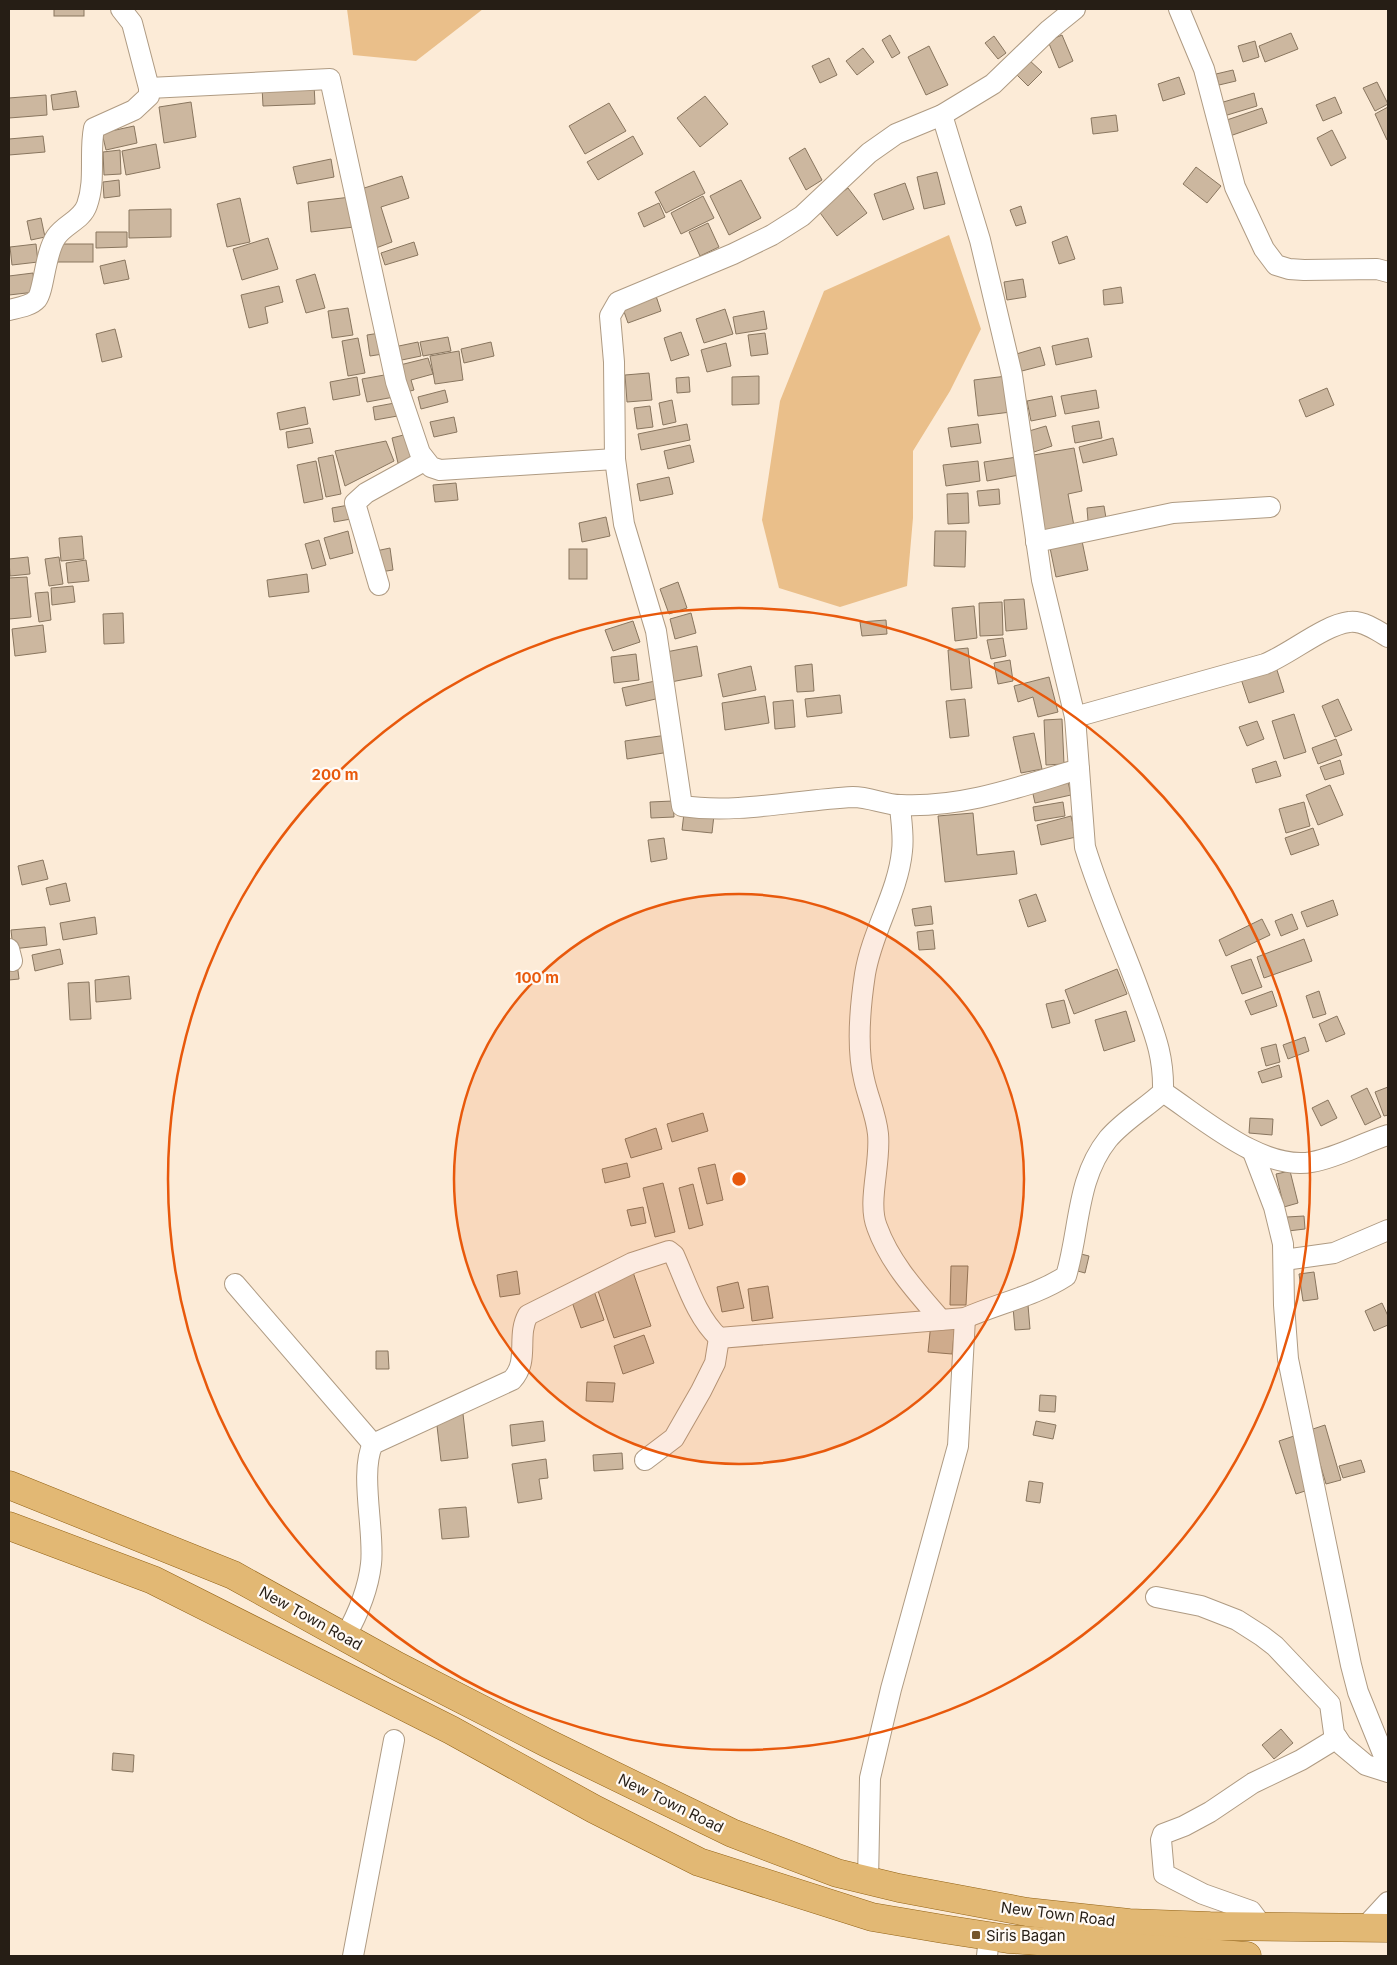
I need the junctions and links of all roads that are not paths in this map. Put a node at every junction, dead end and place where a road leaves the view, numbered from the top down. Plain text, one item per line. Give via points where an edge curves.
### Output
1 (122, 9) edge
2 (1075, 9) edge
3 (1179, 9) edge
4 (149, 88) junction
5 (942, 115) junction
6 (1388, 272) edge
7 (9, 310) edge
8 (615, 459) junction
9 (424, 461) junction
10 (1270, 507) dead end
11 (1036, 542) junction
12 (379, 585) dead end
13 (1388, 637) edge
14 (1075, 717) junction
15 (1080, 769) junction
16 (900, 806) junction
17 (1163, 1092) junction
18 (1388, 1135) edge
19 (1253, 1152) junction
20 (1388, 1230) edge
21 (1284, 1260) junction
22 (235, 1284) dead end
23 (965, 1318) junction
24 (941, 1320) junction
25 (719, 1338) junction
26 (373, 1444) junction
27 (645, 1460) dead end
28 (9, 1485) edge
29 (9, 1526) edge
30 (1156, 1598) dead end
31 (345, 1637) junction
32 (1337, 1738) junction
33 (394, 1740) dead end
34 (1388, 1766) edge
35 (1388, 1772) edge
36 (868, 1880) junction
37 (1388, 1902) edge
38 (1263, 1927) junction
39 (1377, 1928) edge
40 (988, 1946) edge
41 (353, 1956) edge
42 (1247, 1956) edge

1 - 4 street via 132,23
2 - 5 street via 1048,30 993,84
3 - 6 street via 1204,69 1235,187 1264,249 1276,265 1304,270 1367,268
4 - 7 street via 149,96 134,110 94,128 88,204 82,214 55,238 47,256 38,298
4 - 9 street via 330,79 396,382
5 - 8 street via 896,134 869,154 802,216 772,235 618,302 610,316
5 - 11 street via 980,240 1006,341
8 - 9 street via 440,470
8 - 16 street via 624,524 656,630 682,806 709,810 855,797
9 - 12 street via 366,493 356,503
10 - 11 street via 1173,513
11 - 14 street
13 - 14 street via 1371,627 1350,622 1331,628 1265,664
14 - 15 street
15 - 16 street via 981,797
15 - 17 street via 1085,847 1157,1040 1164,1066
16 - 24 street via 902,850 898,871 870,948 860,1026 864,1079 878,1134 879,1159 872,1213 896,1266
17 - 19 street
17 - 23 street via 1127,1120 1096,1157 1082,1193 1066,1276 1044,1290 996,1304
18 - 19 street via 1336,1155 1304,1163 1274,1160
19 - 21 street via 1274,1207
20 - 21 street via 1341,1251
21 - 34 street via 1288,1359 1351,1665 1358,1692
22 - 26 street
23 - 24 street
23 - 36 street via 958,1446 891,1689 870,1778
24 - 25 street
25 - 26 street via 700,1314 674,1256 670,1251 663,1251 528,1314 522,1324 523,1359 518,1374 512,1380
25 - 27 street via 715,1363 674,1438
26 - 31 street via 369,1452 368,1492 371,1564 361,1608
28 - 31 main road, New Town Road via 233,1575
29 - 40 main road, New Town Road via 162,1584 451,1730 594,1810 699,1862 872,1917
30 - 32 street via 1201,1606 1237,1620 1275,1646 1330,1704
31 - 36 main road, New Town Road via 547,1743 732,1833 837,1873
32 - 35 street via 1366,1765
32 - 38 street via 1302,1760 1253,1783 1210,1812 1163,1834 1164,1874 1203,1894 1251,1911
33 - 41 street
36 - 38 main road, New Town Road via 1027,1912 1129,1923
37 - 39 street
38 - 39 main road, New Town Road
40 - 42 main road, New Town Road

